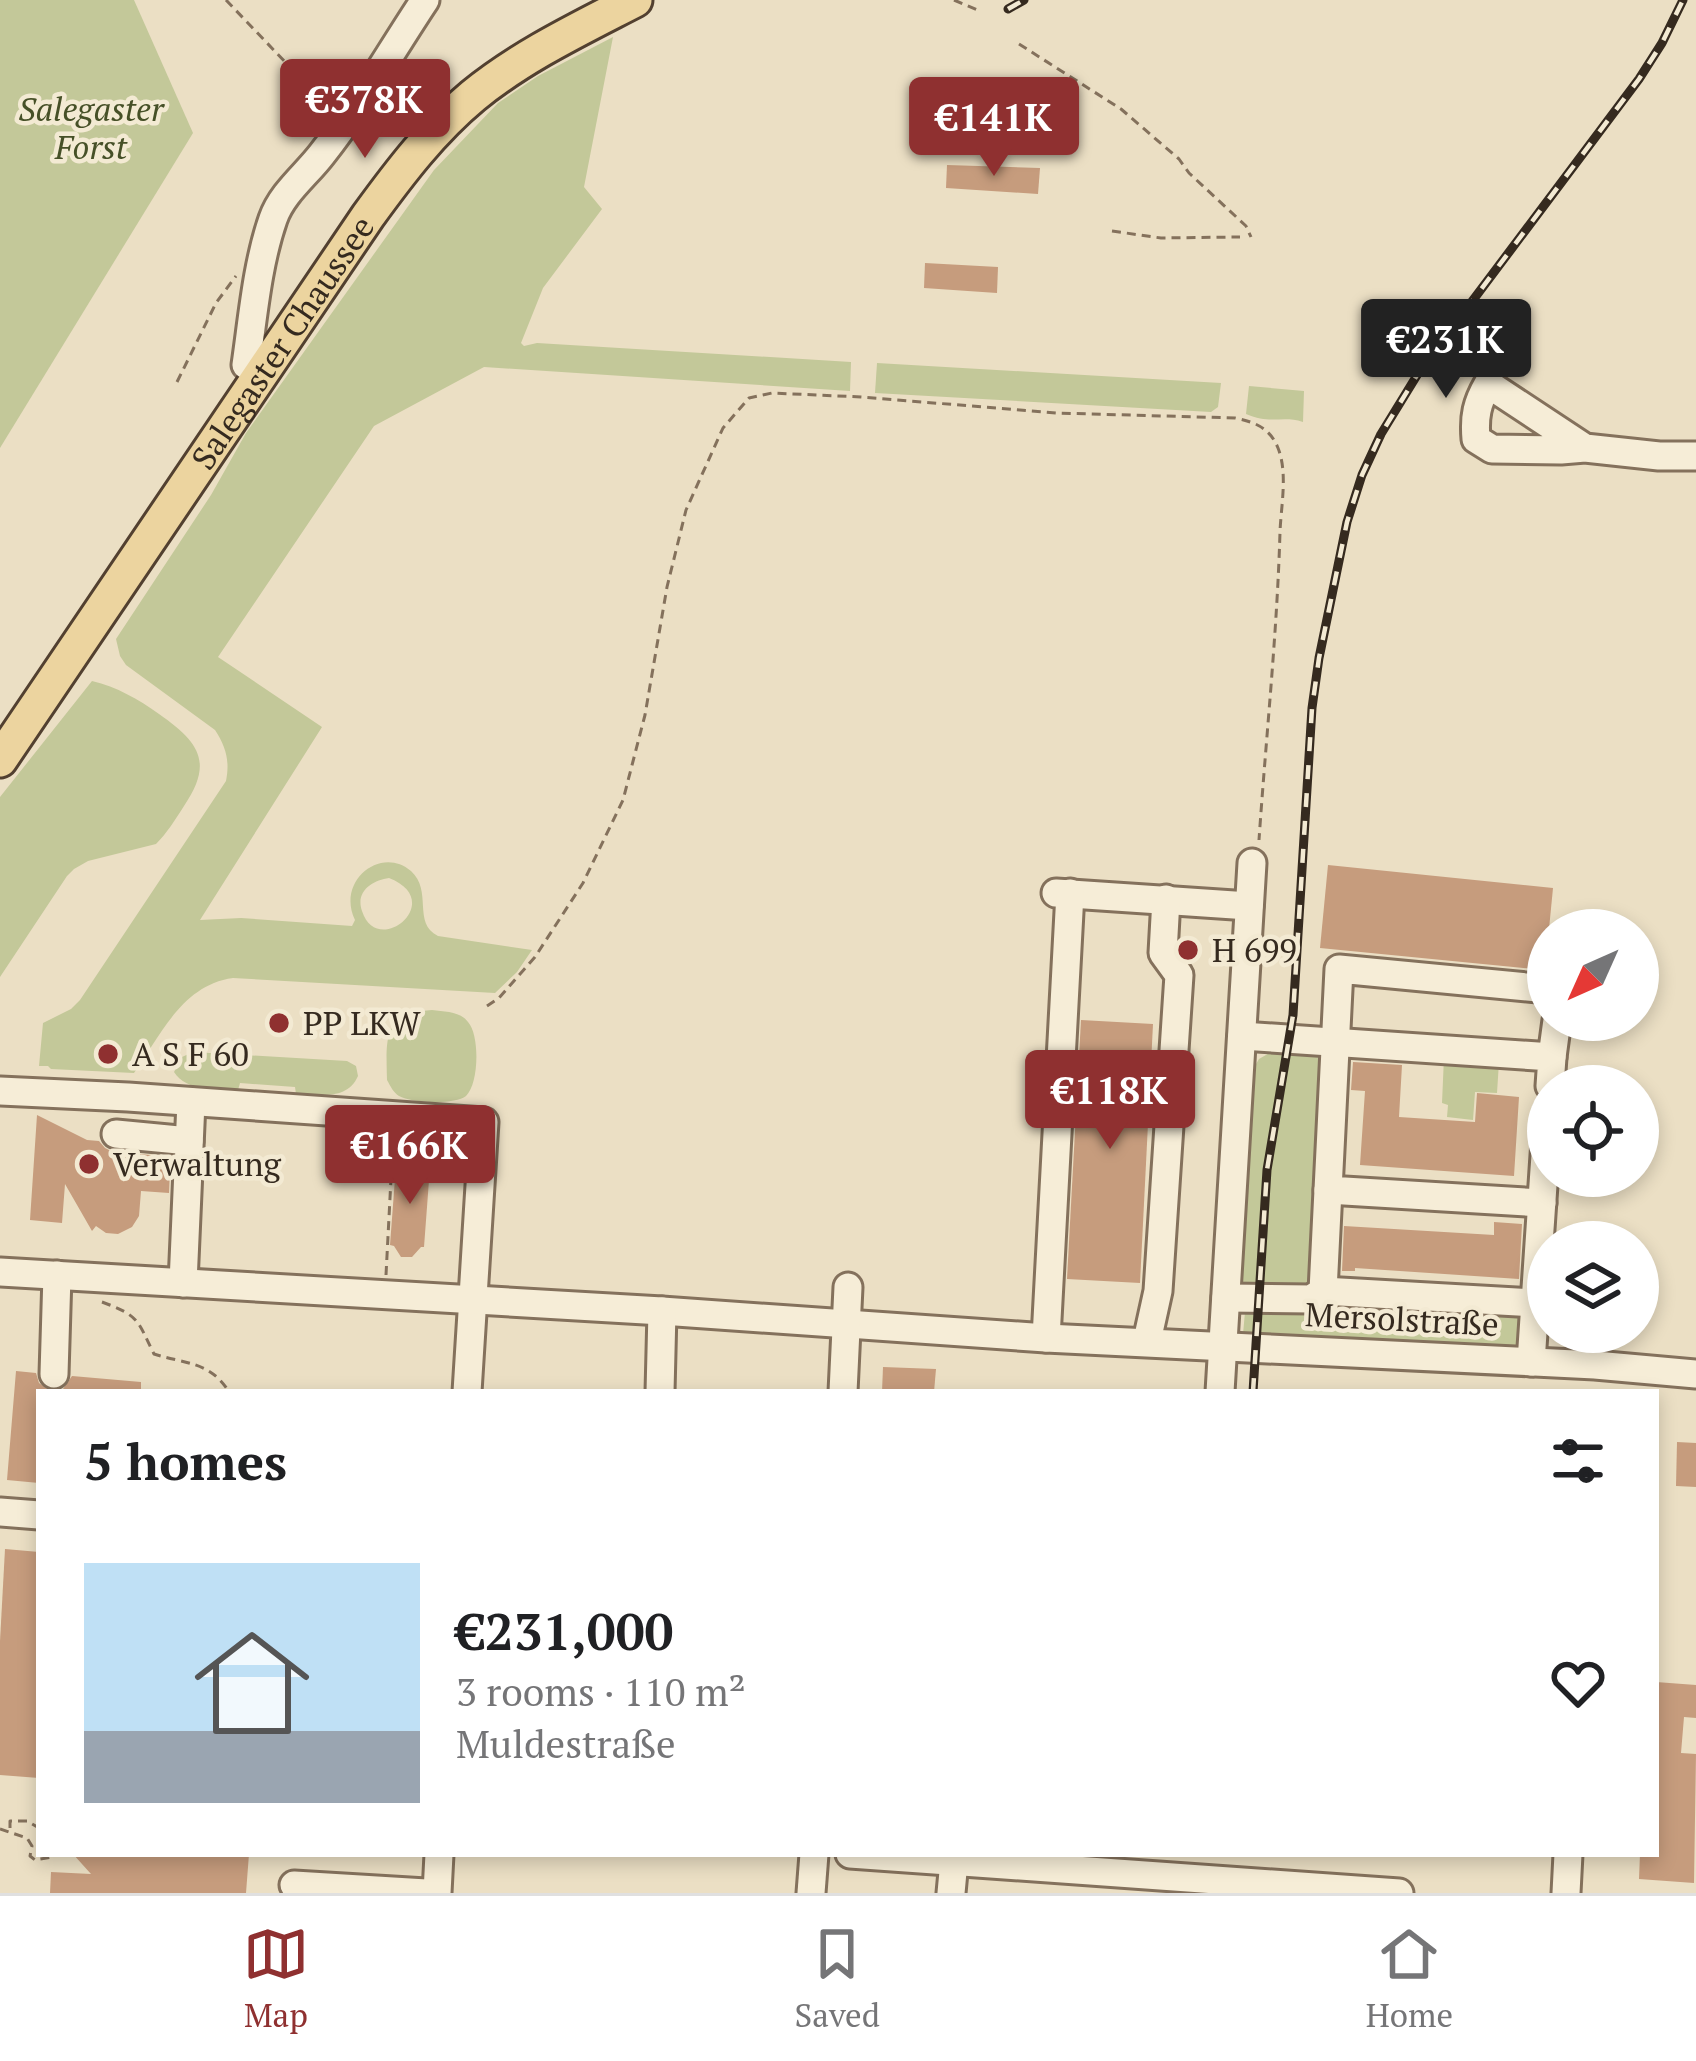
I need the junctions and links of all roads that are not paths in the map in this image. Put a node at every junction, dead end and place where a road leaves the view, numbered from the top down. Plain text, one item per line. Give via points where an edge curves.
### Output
1 (424, 0) edge
2 (635, 0) edge
3 (255, 308) junction
4 (288, 335) junction
5 (246, 364) dead end
6 (1465, 367) dead end
7 (1488, 384) junction
8 (1585, 448) junction
9 (1696, 456) edge
10 (0, 760) edge
11 (1252, 863) road end
12 (1166, 899) junction
13 (1250, 906) junction
14 (1527, 987) edge
15 (1242, 1036) junction
16 (1554, 1041) edge
17 (1335, 1042) junction
18 (1552, 1057) junction
19 (1551, 1065) edge
20 (0, 1091) edge
21 (199, 1102) junction
22 (317, 1110) junction
23 (116, 1134) dead end
24 (189, 1141) junction
25 (1328, 1190) junction
26 (1542, 1197) edge
27 (1542, 1202) junction
28 (1541, 1221) edge
29 (0, 1272) edge
30 (57, 1276) junction
31 (183, 1283) junction
32 (848, 1287) dead end
33 (1323, 1291) junction
34 (1226, 1298) junction
35 (473, 1300) junction
36 (1527, 1303) edge
37 (662, 1311) junction
38 (846, 1325) junction
39 (1046, 1338) junction
40 (1147, 1340) junction
41 (1237, 1347) junction
42 (1532, 1353) edge
43 (1532, 1362) junction
44 (54, 1374) dead end
45 (1696, 1374) edge
46 (1594, 1378) edge
47 (467, 1389) edge
48 (660, 1389) edge
49 (843, 1389) edge
50 (1221, 1389) edge
51 (0, 1512) edge
52 (36, 1515) edge
53 (439, 1857) edge
54 (814, 1857) edge
55 (895, 1857) edge
56 (1568, 1857) edge
57 (954, 1861) junction
58 (1195, 1877) edge
59 (294, 1885) dead end
60 (425, 1893) edge
61 (437, 1893) edge
62 (812, 1893) edge
63 (951, 1893) edge
64 (1399, 1893) edge
65 (1566, 1893) edge

1 - 3 street via 274,215
2 - 4 main road, Salegaster Chaussee via 513,67 446,120 397,175
3 - 4 street
3 - 5 street
4 - 10 main road, Salegaster Chaussee
6 - 7 street
7 - 8 street
7 - 8 street via 1474,416 1476,439 1492,449
8 - 9 street
11 - 13 street
12 - 13 street
12 - 39 street via 1063,893
12 - 40 street via 1162,953 1179,975 1158,1291
13 - 15 street
14 - 17 street via 1339,969
15 - 17 street
15 - 34 street
16 - 18 street
17 - 18 street
17 - 25 street
18 - 19 street
20 - 21 street
21 - 22 street
21 - 22 street via 227,1094 290,1099
21 - 24 street
22 - 35 street via 484,1122
23 - 24 street
24 - 31 street
25 - 27 street
25 - 33 street
26 - 27 street
27 - 28 street
29 - 30 street, Mersolstraße
30 - 31 street, Mersolstraße
30 - 44 street
31 - 35 street, Mersolstraße
32 - 38 street
33 - 34 street via 1311,1299
33 - 36 street
34 - 41 street
35 - 37 street, Mersolstraße
35 - 47 street
37 - 38 street, Mersolstraße
37 - 48 street
38 - 39 street, Mersolstraße
38 - 49 street
39 - 40 street, Mersolstraße
40 - 41 street, Mersolstraße
41 - 43 street, Mersolstraße
41 - 50 street
42 - 43 street
43 - 46 street, Mersolstraße
45 - 46 street, Mersolstraße
51 - 52 street
53 - 61 street
54 - 62 street
55 - 57 street
56 - 65 street
57 - 58 street
57 - 63 street
58 - 64 street
59 - 60 street

